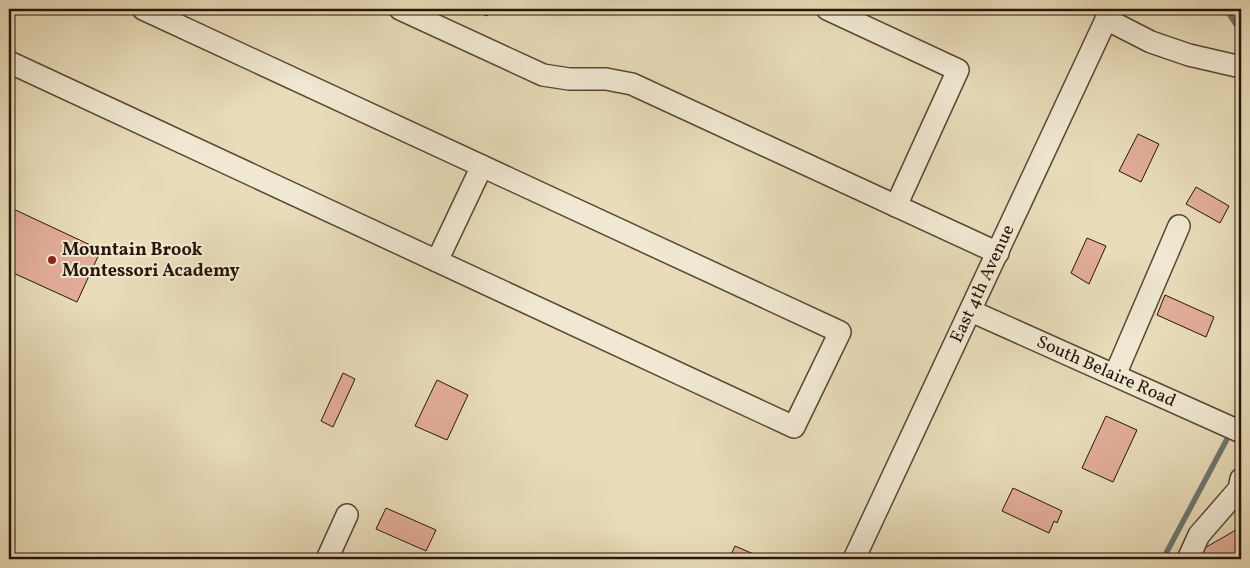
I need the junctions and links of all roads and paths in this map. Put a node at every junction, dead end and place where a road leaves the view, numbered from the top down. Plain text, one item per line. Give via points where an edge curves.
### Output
1 (143, 9) edge
2 (400, 9) edge
3 (827, 9) edge
4 (1108, 14) edge
5 (9, 62) edge
6 (1241, 67) edge
7 (482, 166) junction
8 (896, 206) junction
9 (1179, 226) dead end
10 (998, 253) junction
11 (437, 261) junction
12 (971, 311) junction
13 (1114, 375) junction
14 (1241, 432) edge
15 (1241, 486) edge
16 (347, 515) dead end
17 (327, 559) edge
18 (854, 559) edge
19 (1188, 559) edge

1 - 7 street
2 - 8 street via 543,75 632,84
3 - 8 street via 958,70
4 - 6 street via 1152,42 1189,55
4 - 10 street, East 4th Avenue
5 - 11 street
7 - 11 street
7 - 11 street via 840,332 794,427
8 - 10 street
9 - 13 street
10 - 12 street, East 4th Avenue
12 - 13 street, South Belaire Road
12 - 18 street, East 4th Avenue
13 - 14 street, South Belaire Road
15 - 19 street via 1199,535
16 - 17 street

